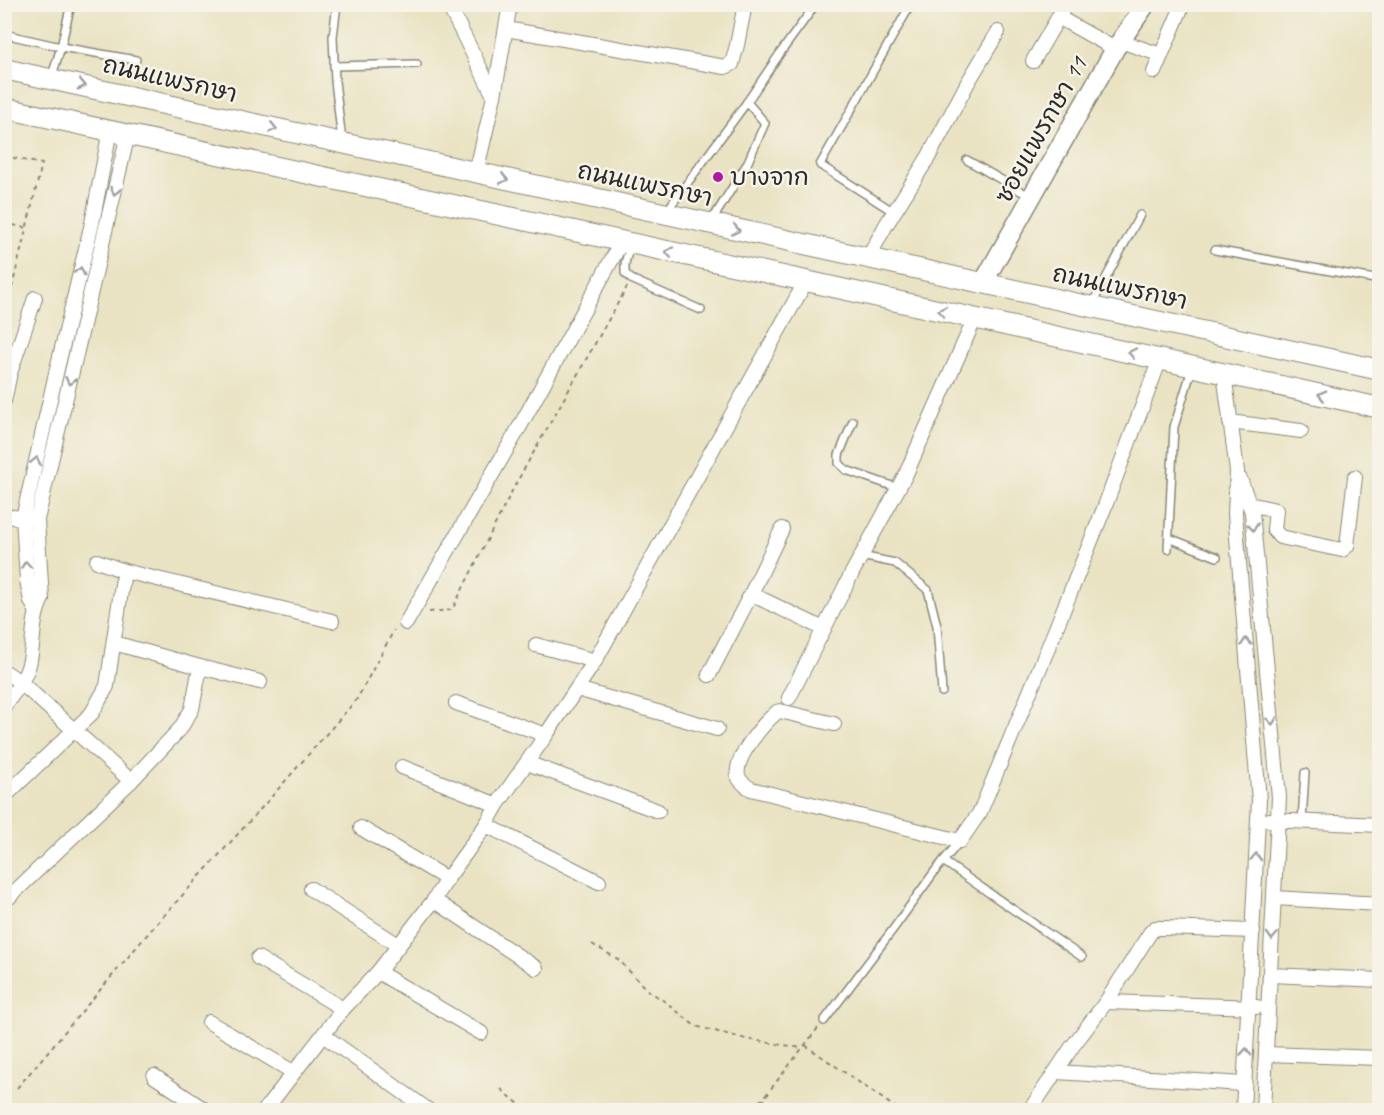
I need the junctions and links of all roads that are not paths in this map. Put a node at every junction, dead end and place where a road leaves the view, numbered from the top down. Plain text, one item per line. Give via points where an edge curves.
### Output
1 (71, 4) edge
2 (337, 4) edge
3 (448, 4) edge
4 (510, 4) edge
5 (745, 4) edge
6 (816, 4) edge
7 (911, 4) edge
8 (1066, 4) edge
9 (1146, 4) edge
10 (1183, 4) edge
11 (1058, 17) junction
12 (506, 29) junction
13 (998, 32) dead end
14 (4, 34) edge
15 (1117, 45) junction
16 (61, 47) junction
17 (1161, 55) junction
18 (136, 60) dead end
19 (1033, 61) dead end
20 (417, 64) dead end
21 (334, 66) junction
22 (4, 69) edge
23 (1154, 72) dead end
24 (51, 78) junction
25 (494, 96) junction
26 (747, 102) junction
27 (4, 108) edge
28 (119, 132) junction
29 (343, 144) junction
30 (967, 160) dead end
31 (476, 172) junction
32 (1031, 197) junction
33 (894, 212) junction
34 (664, 214) junction
35 (1140, 215) dead end
36 (710, 224) junction
37 (626, 242) junction
38 (1215, 250) dead end
39 (868, 258) junction
40 (1380, 280) edge
41 (806, 281) junction
42 (983, 283) junction
43 (34, 298) dead end
44 (1091, 307) junction
45 (701, 310) dead end
46 (975, 318) junction
47 (1160, 359) junction
48 (1193, 366) junction
49 (1380, 370) edge
50 (1224, 373) junction
51 (4, 401) edge
52 (1380, 408) edge
53 (853, 421) dead end
54 (1230, 422) junction
55 (1301, 431) dead end
56 (1237, 471) junction
57 (1355, 477) dead end
58 (898, 488) junction
59 (1249, 504) junction
60 (4, 516) edge
61 (30, 519) junction
62 (782, 529) dead end
63 (1168, 538) junction
64 (1168, 549) dead end
65 (861, 556) junction
66 (1217, 556) dead end
67 (98, 561) dead end
68 (124, 571) junction
69 (751, 594) junction
70 (332, 621) dead end
71 (402, 623) road end
72 (824, 629) junction
73 (114, 643) junction
74 (536, 645) dead end
75 (595, 661) junction
76 (200, 667) junction
77 (1267, 670) junction
78 (4, 671) edge
79 (1248, 671) junction
80 (709, 675) dead end
81 (20, 682) junction
82 (260, 682) dead end
83 (577, 689) junction
84 (942, 692) dead end
85 (789, 698) dead end
86 (456, 703) dead end
87 (4, 706) edge
88 (834, 723) dead end
89 (717, 729) dead end
90 (74, 730) junction
91 (546, 735) junction
92 (527, 763) junction
93 (402, 767) dead end
94 (1305, 773) dead end
95 (131, 781) junction
96 (4, 798) edge
97 (497, 805) junction
98 (658, 811) dead end
99 (1258, 819) junction
100 (1278, 820) junction
101 (1302, 821) junction
102 (486, 825) junction
103 (1380, 825) edge
104 (361, 828) dead end
105 (960, 841) junction
106 (943, 861) junction
107 (447, 879) junction
108 (599, 882) dead end
109 (311, 889) dead end
110 (1274, 898) junction
111 (434, 900) junction
112 (4, 902) edge
113 (1380, 904) edge
114 (1253, 931) junction
115 (398, 945) junction
116 (1082, 957) dead end
117 (258, 958) dead end
118 (536, 968) dead end
119 (378, 972) junction
120 (1270, 975) junction
121 (1380, 980) edge
122 (1106, 1002) junction
123 (1248, 1006) junction
124 (1268, 1007) junction
125 (343, 1009) junction
126 (824, 1021) road end
127 (209, 1022) dead end
128 (481, 1033) dead end
129 (323, 1035) junction
130 (1266, 1054) junction
131 (1380, 1058) edge
132 (293, 1072) junction
133 (1057, 1072) junction
134 (154, 1076) dead end
135 (1244, 1084) junction
136 (271, 1108) edge
137 (205, 1110) edge
138 (428, 1110) edge
139 (1030, 1110) edge
140 (1243, 1110) edge
141 (1263, 1110) edge

1 - 16 lane
2 - 21 lane
3 - 25 street
4 - 12 street
5 - 12 street via 732,64 724,67
6 - 26 lane
7 - 33 lane via 820,165
8 - 11 street
9 - 15 street, ซอยแพรกษา 11
10 - 17 street
11 - 15 street
11 - 19 street
12 - 25 street
13 - 33 street
14 - 16 lane
15 - 17 street
15 - 32 street, ซอยแพรกษา 11
16 - 18 lane
16 - 24 lane
17 - 23 street
20 - 21 lane
21 - 29 lane
22 - 24 main road, ถนนแพรกษา
24 -> 29 main road, ถนนแพรกษา
25 - 31 street
26 - 34 lane
26 - 36 lane via 765,123 747,164
27 - 28 main road
28 - 37 main road
28 -> 61 street
61 -> 28 street via 57,369 92,223
29 - 31 main road, ถนนแพรกษา
30 - 32 lane
31 -> 34 main road, ถนนแพรกษา
32 - 42 street, ซอยแพรกษา 11
33 - 39 street
34 - 36 main road, ถนนแพรกษา
35 - 44 lane
36 -> 39 main road, ถนนแพรกษา
41 -> 37 main road
37 - 45 lane via 625,273 631,279
37 - 71 street
38 - 40 lane
39 - 42 main road, ถนนแพรกษา
46 -> 41 main road
41 - 75 street
42 - 44 main road, ถนนแพรกษา
43 - 51 street
44 - 49 main road, ถนนแพรกษา
47 -> 46 main road
46 - 58 street
47 - 48 main road
47 - 105 street via 1105,506 980,812
48 - 50 main road
48 - 63 lane via 1174,428
52 -> 50 main road
50 - 54 street
53 - 58 lane via 839,463 846,470
54 - 55 street
54 - 56 street
56 - 59 street
79 -> 56 street via 1235,514
57 - 59 street via 1347,546 1342,550 1280,537 1274,530 1276,510
58 - 65 street
59 -> 77 street
60 - 61 street
61 - 81 street via 27,580 36,610 30,663
62 - 69 street
63 - 64 lane
63 - 66 lane
65 - 72 street
65 - 84 lane via 895,563 928,590 937,626
67 - 68 street
68 - 70 street
68 - 73 street
69 - 72 street
69 - 80 street
72 - 85 street
73 - 76 street
73 - 90 street via 107,686 92,713
74 - 75 street
75 - 83 street
76 - 82 street
76 - 95 street via 192,709 180,729
77 - 79 street
77 -> 100 street
78 - 81 street
79 - 99 street
81 - 87 street
81 - 90 street
83 - 89 street
83 - 91 street
86 - 91 street
88 - 105 street via 777,712 743,755 738,768 741,782 751,789
90 - 95 street
90 - 96 street
91 - 92 street
92 - 97 street
92 - 98 street
93 - 97 street
94 - 101 lane
95 - 112 street
97 - 102 street
99 - 100 street
114 -> 99 street
100 - 101 street
100 - 110 street
101 - 103 street
102 - 107 street
102 - 108 street
104 - 107 street
105 - 106 lane
106 - 116 lane
106 - 126 lane
107 - 111 street
109 - 115 street
110 - 113 street
110 -> 120 street
111 - 115 street
111 - 118 street
114 - 122 street via 1155,928
114 - 123 street
115 - 119 street
117 - 125 street
119 - 125 street
119 - 128 street
120 - 121 street
120 - 124 street
122 - 123 street
122 - 133 street
123 - 124 street
135 -> 123 street
124 - 130 street
125 - 129 street
127 - 132 street
129 - 132 street
129 - 138 street
130 - 131 street
130 - 141 street
132 - 136 street
133 - 135 street
133 - 139 street
134 - 137 street
135 - 140 street

